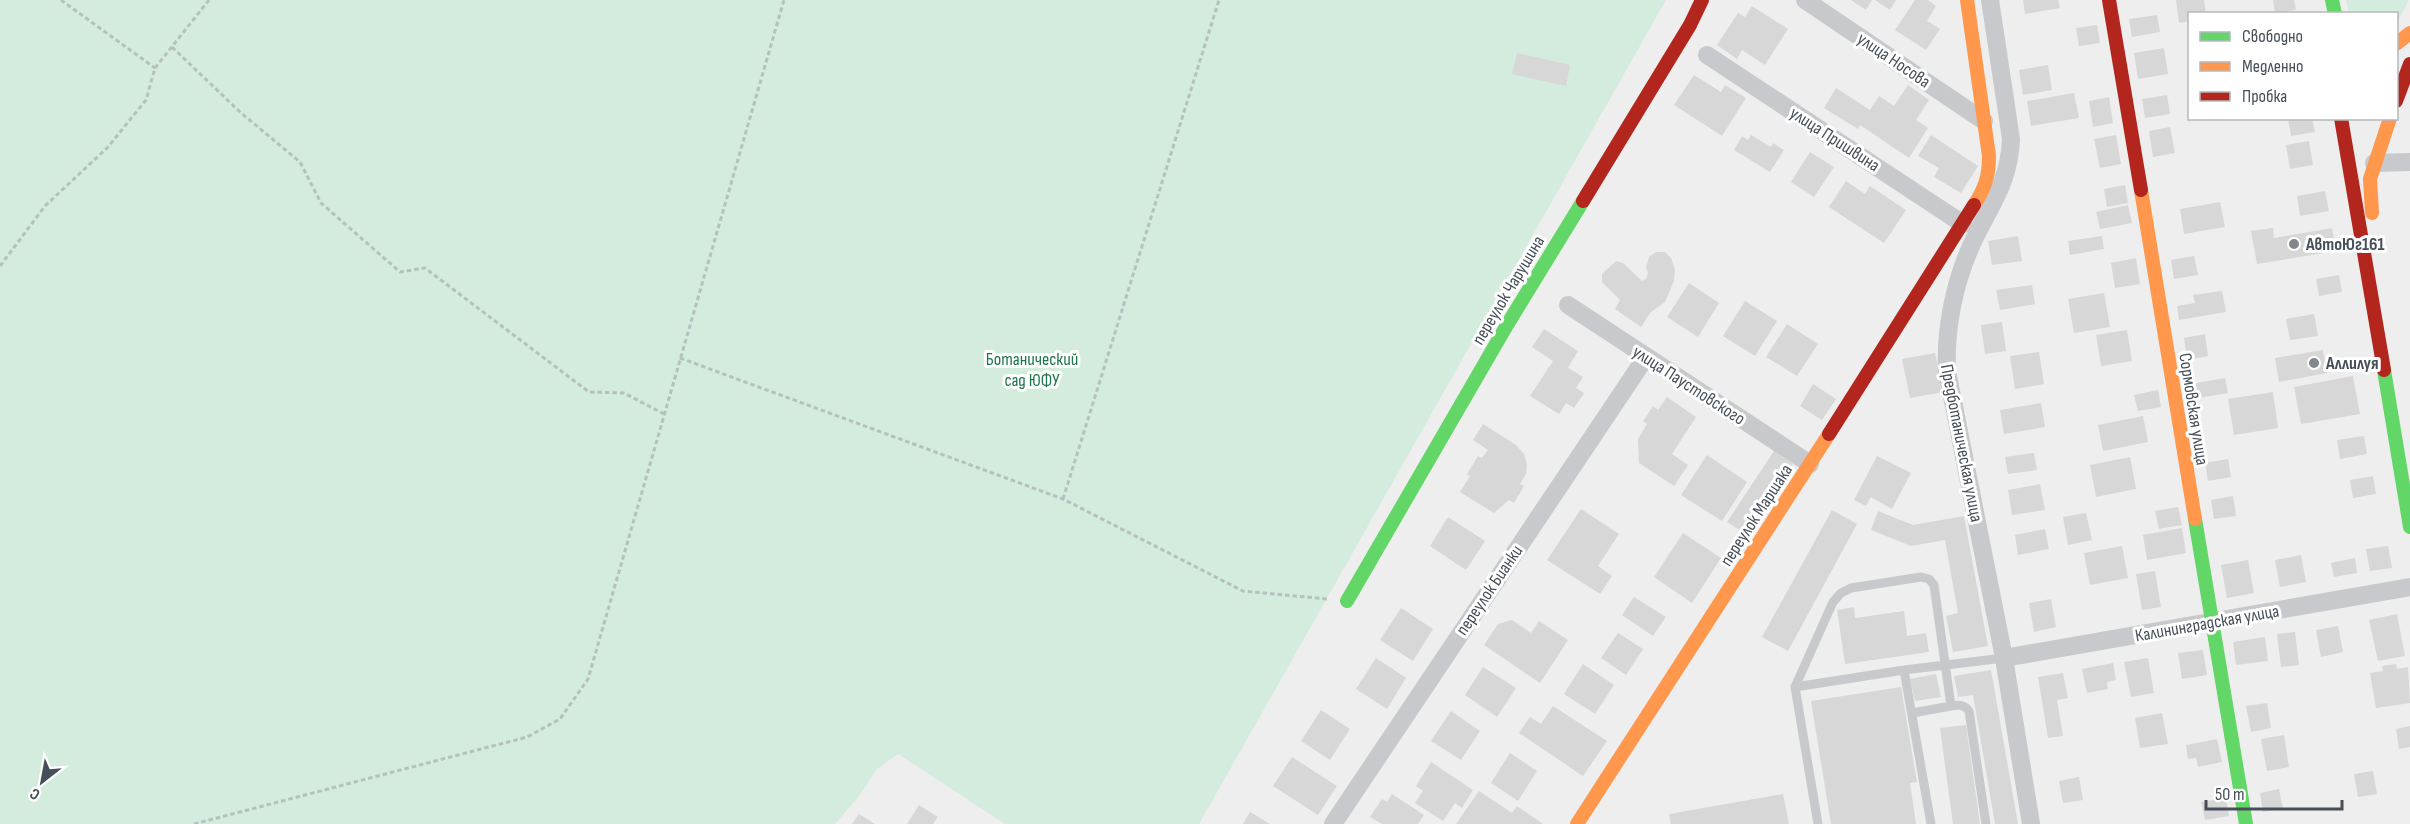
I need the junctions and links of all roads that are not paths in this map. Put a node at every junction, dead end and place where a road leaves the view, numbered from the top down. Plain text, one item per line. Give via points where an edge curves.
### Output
1 (1702, 0) edge
2 (1805, 0) edge
3 (1967, 0) edge
4 (1989, 0) edge
5 (2109, 0) edge
6 (2410, 33) edge
7 (2398, 43) edge
8 (1707, 55) dead end
9 (2410, 64) edge
10 (2398, 98) edge
11 (2341, 120) edge
12 (2389, 120) edge
13 (1984, 121) junction
14 (2410, 162) edge
15 (2374, 163) junction
16 (1963, 224) junction
17 (2375, 232) dead end
18 (1568, 305) dead end
19 (1646, 357) junction
20 (1810, 464) junction
21 (2410, 526) edge
22 (2410, 587) edge
23 (1347, 601) road end
24 (2211, 622) junction
25 (2004, 658) junction
26 (1946, 664) junction
27 (1904, 670) junction
28 (1795, 687) junction
29 (1951, 706) junction
30 (1912, 713) junction
31 (1333, 824) edge
32 (1577, 824) edge
33 (1818, 824) edge
34 (1931, 824) edge
35 (1986, 824) edge
36 (2031, 824) edge
37 (2246, 824) edge

1 - 23 street, переулок Чарушина
2 - 13 street, улица Носова
3 - 13 street
4 - 25 street, Предботаническая улица via 2011,139 2010,157 2000,193 1963,265 1946,347 1947,371
5 - 24 street, Сормовская улица
6 - 7 street
8 - 16 street, улица Пришвина
9 - 10 street
11 - 21 street
12 - 15 street
13 - 16 street via 1989,175
14 - 15 street
15 - 17 street via 2370,198
16 - 20 street, переулок Маршака
18 - 19 street, улица Паустовского
19 - 20 street, улица Паустовского
19 - 31 street, переулок Бианки
20 - 32 street, переулок Маршака
22 - 24 street, Калининградская улица
24 - 25 street, Калининградская улица
24 - 37 street, Сормовская улица
25 - 26 lane
25 - 36 street, Предботаническая улица
26 - 27 lane
26 - 28 lane via 1934,585 1921,577 1841,593 1833,602
26 - 29 lane
27 - 28 lane
27 - 30 lane
28 - 33 lane
29 - 30 lane
29 - 35 lane via 1961,705 1969,711
30 - 34 lane

